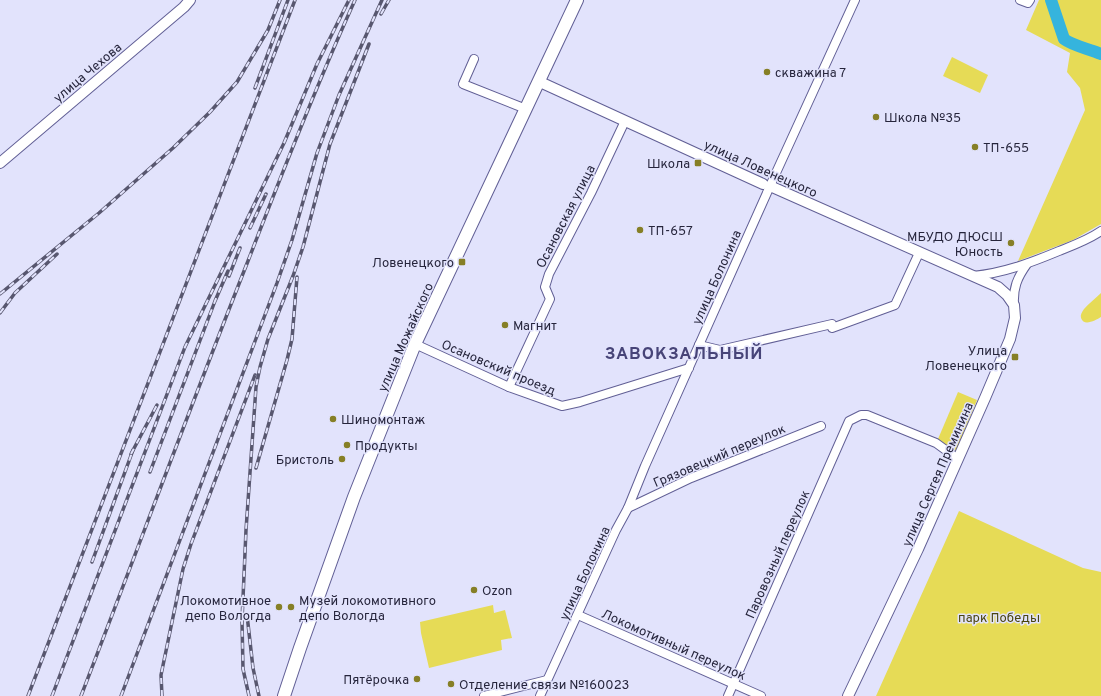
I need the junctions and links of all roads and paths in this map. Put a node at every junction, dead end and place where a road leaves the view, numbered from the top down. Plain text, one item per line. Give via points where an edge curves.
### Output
1 (190, 0) edge
2 (577, 0) edge
3 (855, 0) edge
4 (1020, 0) edge
5 (1030, 0) edge
6 (474, 59) dead end
7 (540, 82) junction
8 (526, 109) junction
9 (624, 121) junction
10 (0, 163) edge
11 (766, 185) junction
12 (1101, 231) edge
13 (919, 253) junction
14 (1028, 264) junction
15 (973, 276) junction
16 (1014, 305) junction
17 (415, 344) junction
18 (699, 345) junction
19 (689, 368) junction
20 (509, 387) junction
21 (820, 426) dead end
22 (958, 459) junction
23 (628, 508) junction
24 (578, 615) junction
25 (547, 680) junction
26 (734, 684) junction
27 (284, 696) edge
28 (484, 696) edge
29 (540, 696) edge
30 (728, 696) edge
31 (761, 696) edge
32 (848, 696) edge

1 - 10 street, улица Чехова
2 - 7 main road, улица Можайского
3 - 11 street, улица Болонина
4 - 5 street via 1028,3
6 - 8 street via 463,84
7 - 8 main road, улица Можайского
7 - 9 street, улица Ловенецкого
8 - 17 main road, улица Можайского
9 - 11 street, улица Ловенецкого
9 - 20 street, Осановская улица via 591,193 549,274 545,287 550,299
11 - 13 street, улица Ловенецкого
11 - 18 street, улица Болонина
12 - 14 street via 1082,242
13 - 15 street, улица Ловенецкого
13 - 18 street via 895,305 832,326 720,350
14 - 15 street via 1008,271
14 - 16 street via 1015,283
15 - 16 street via 998,287
16 - 22 street, улица Сергея Преминина via 1010,339
17 - 20 street, Осановский проезд
17 - 27 main road, улица Можайского via 354,497
18 - 19 street, улица Болонина
19 - 20 street, Осановский проезд via 562,406
19 - 23 street, улица Болонина
21 - 23 street, Грязовецкий переулок via 690,478
22 - 26 street, Паровозный переулок via 936,443 867,416 857,416 849,421
22 - 32 street, улица Сергея Преминина
23 - 24 street, улица Болонина
24 - 25 street, улица Болонина
24 - 26 street, Локомотивный переулок
25 - 28 street
25 - 29 street, улица Болонина
26 - 30 street, Паровозный переулок
26 - 31 street, Локомотивный переулок

